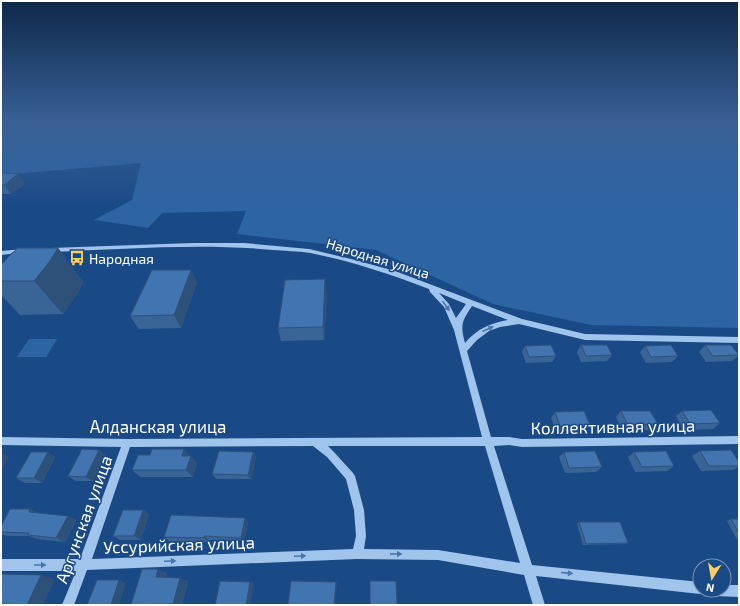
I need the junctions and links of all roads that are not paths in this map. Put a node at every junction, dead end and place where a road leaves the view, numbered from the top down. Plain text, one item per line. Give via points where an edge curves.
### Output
1 (44, 250) edge
2 (29, 251) edge
3 (1, 253) edge
4 (426, 285) junction
5 (470, 303) junction
6 (521, 322) junction
7 (458, 332) junction
8 (739, 340) edge
9 (463, 351) junction
10 (739, 440) edge
11 (1, 441) edge
12 (488, 441) junction
13 (315, 442) junction
14 (127, 443) junction
15 (358, 554) junction
16 (1, 565) edge
17 (84, 565) junction
18 (528, 570) junction
19 (692, 587) edge
20 (68, 605) edge
21 (539, 605) edge

1 - 4 street, Народная улица via 193,244 309,250
2 - 3 street
4 - 5 street, Народная улица
4 -> 7 street via 447,306
5 - 6 street, Народная улица
5 - 7 street via 459,320
6 - 8 street, Народная улица via 585,337
9 -> 6 street via 472,338 486,329 502,323
7 - 9 street
9 - 12 street
10 - 12 street, Коллективная улица via 522,443
11 - 14 street, Алданская улица
12 - 13 street, Коллективная улица
12 - 18 street
13 - 14 street, Алданская улица
13 - 15 street via 350,476 359,510 361,536
14 - 17 street, Аргунская улица
17 -> 15 street, Уссурийская улица
15 -> 18 street, Уссурийская улица via 438,555
16 -> 17 street, Уссурийская улица
17 - 20 street, Аргунская улица
18 -> 19 street, Уссурийская улица
18 - 21 street

